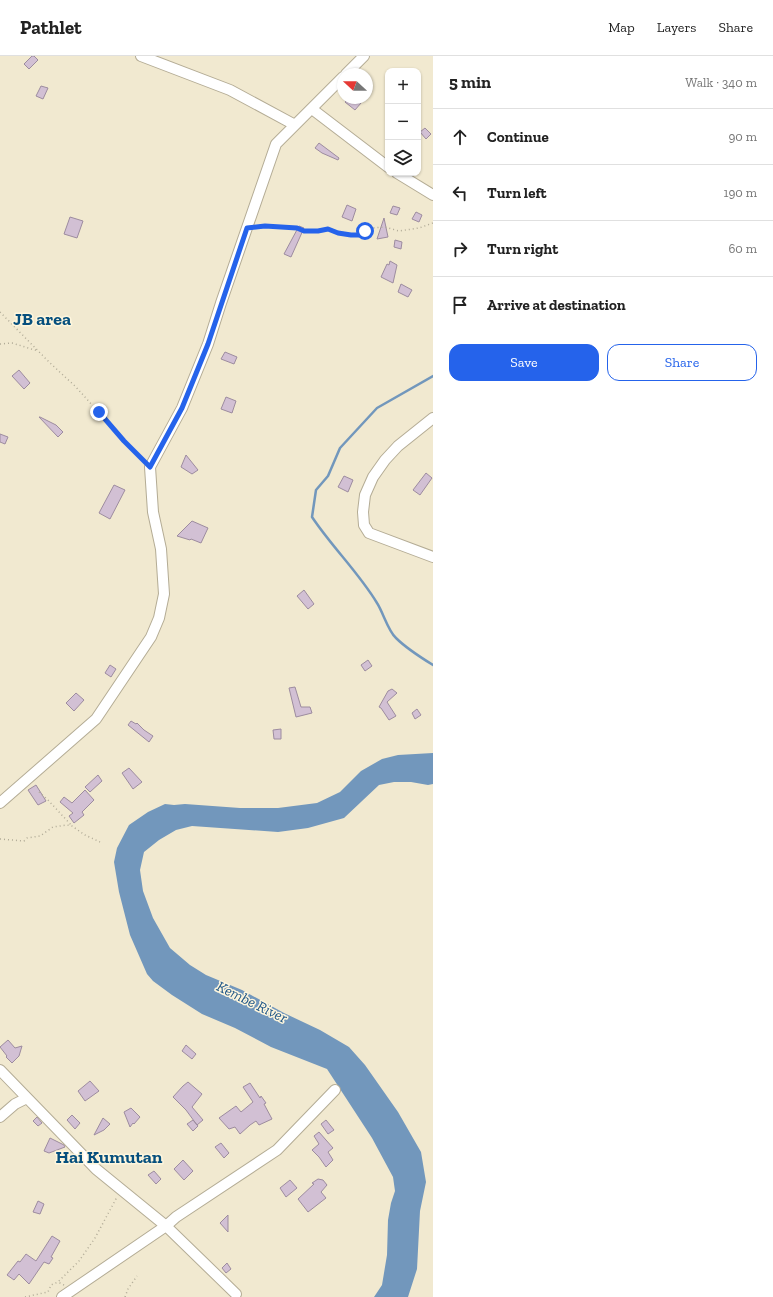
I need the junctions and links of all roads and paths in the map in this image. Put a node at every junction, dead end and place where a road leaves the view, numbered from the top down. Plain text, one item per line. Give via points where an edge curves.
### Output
1 (141, 56) edge
2 (364, 56) edge
3 (352, 68) edge
4 (337, 83) edge
5 (312, 109) junction
6 (295, 125) junction
7 (385, 165) edge
8 (402, 176) edge
9 (433, 195) edge
10 (433, 224) edge
11 (247, 228) junction
12 (0, 312) edge
13 (0, 344) edge
14 (39, 352) junction
15 (433, 418) edge
16 (150, 467) junction
17 (433, 557) edge
18 (39, 792) dead end
19 (0, 803) edge
20 (72, 826) junction
21 (0, 839) edge
22 (100, 842) dead end
23 (0, 1070) edge
24 (335, 1090) dead end
25 (27, 1098) junction
26 (0, 1116) edge
27 (122, 1190) junction
28 (166, 1226) junction
29 (137, 1276) dead end
30 (58, 1282) junction
31 (73, 1290) junction
32 (236, 1294) dead end
33 (25, 1297) edge
34 (62, 1297) edge
35 (125, 1297) edge

1 - 6 street via 230,90
2 - 3 street
4 - 5 street
5 - 6 street
5 - 7 street
6 - 11 street via 276,144
8 - 9 street
10 - 11 path via 399,231 385,227 372,228 358,235 328,229 304,231 282,226
11 - 16 street via 208,344 182,408
12 - 14 path
13 - 14 path via 12,343
14 - 16 path via 76,387
15 - 17 street via 385,460 365,495 363,512 364,525 369,533
16 - 19 street via 164,594 159,618 151,637 96,719
18 - 20 path
20 - 21 path via 53,827 40,836 24,841
20 - 22 path
23 - 25 street
24 - 28 street via 277,1150
25 - 26 street
25 - 27 street via 96,1169
27 - 28 street
27 - 30 path via 95,1238
28 - 31 street
28 - 32 street
29 - 35 path
30 - 31 path
30 - 33 path via 51,1286 48,1292
31 - 34 street

